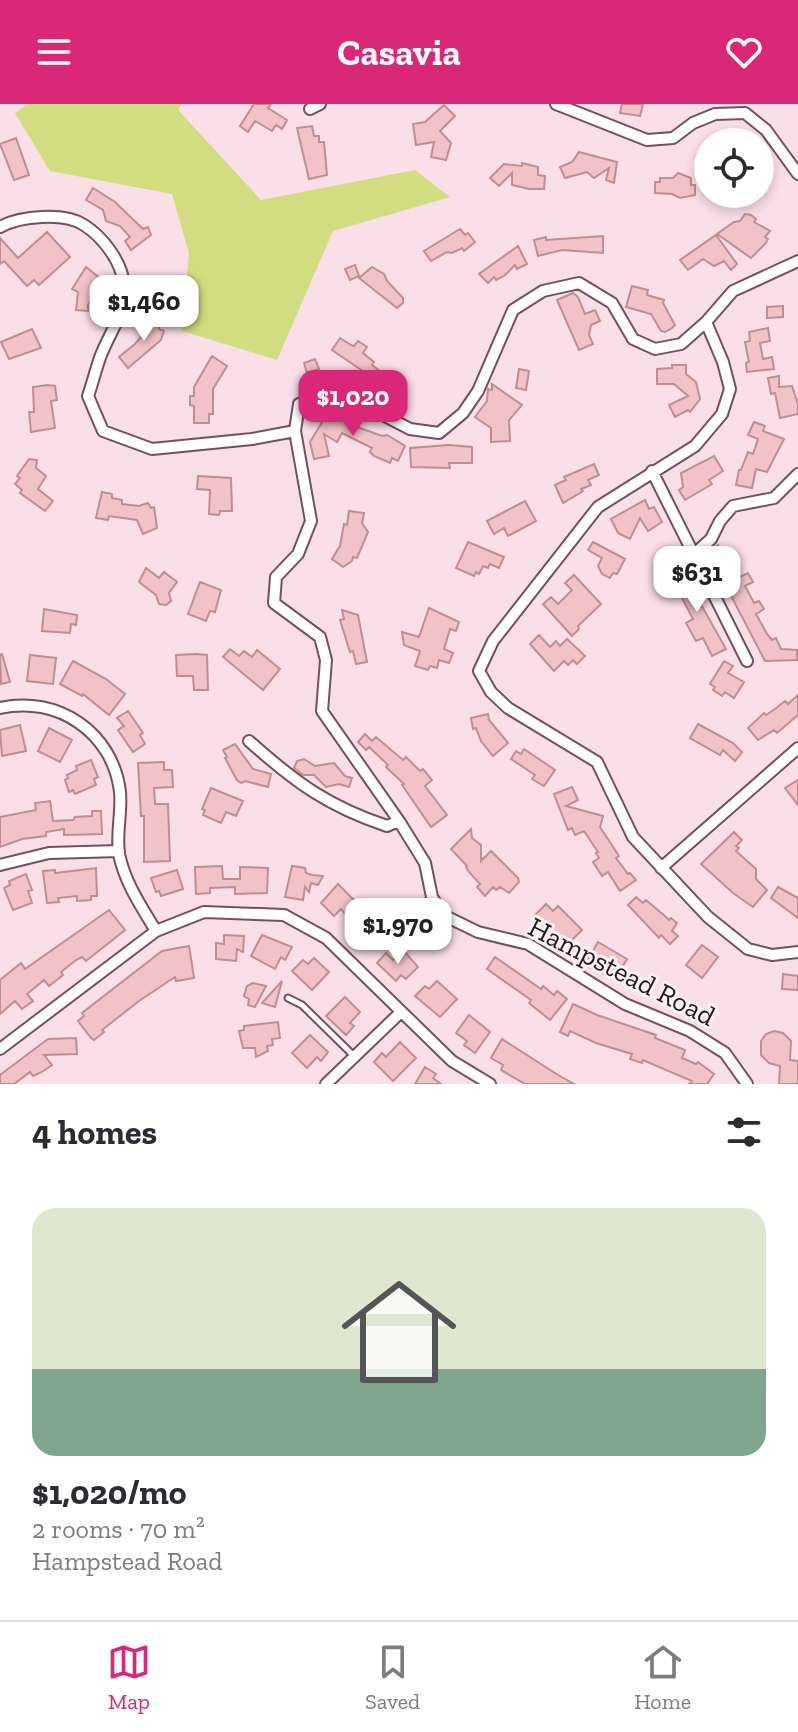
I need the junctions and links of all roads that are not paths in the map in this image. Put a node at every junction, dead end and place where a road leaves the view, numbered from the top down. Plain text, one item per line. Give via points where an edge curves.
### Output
1 (556, 104) edge
2 (798, 174) edge
3 (0, 227) edge
4 (798, 261) edge
5 (706, 322) junction
6 (295, 431) junction
7 (652, 471) junction
8 (798, 474) edge
9 (693, 555) junction
10 (747, 661) dead end
11 (0, 708) edge
12 (249, 741) dead end
13 (798, 748) edge
14 (399, 821) junction
15 (119, 851) junction
16 (0, 865) edge
17 (661, 868) junction
18 (156, 931) junction
19 (798, 952) edge
20 (288, 998) dead end
21 (401, 1012) junction
22 (0, 1049) edge
23 (354, 1057) junction
24 (326, 1084) edge
25 (490, 1084) edge
26 (747, 1084) edge

1 - 2 street via 647,140 673,138 715,114 745,113 766,130
3 - 6 street via 45,216 83,224 115,255 125,286 120,315 88,396 103,431 152,449
4 - 5 street via 733,291
5 - 6 street via 681,344 655,349 633,339 612,303 579,283 543,291 513,310 478,391 439,433 410,429 333,389 299,404
5 - 7 street via 730,389 722,414 695,446
6 - 14 street, Hampstead Road via 311,521 298,554 276,577 274,603 320,637 326,660 322,711
7 - 9 street
7 - 17 street via 598,507 493,641 479,671 508,708 597,762 633,837
8 - 9 street via 774,498 733,506
9 - 10 street
11 - 15 street via 40,705 70,716 95,735 115,769 120,793
12 - 14 street via 327,802 387,826
13 - 17 street
14 - 26 street, Hampstead Road via 425,863 432,897 443,915 478,932 528,944 625,1004 690,1031 725,1053
15 - 16 street via 49,853
15 - 18 street via 128,885
17 - 19 street via 748,949 772,955
18 - 21 street via 204,912 284,915 326,938
18 - 22 street
20 - 23 lane via 302,1005
21 - 23 street
21 - 25 street via 452,1061
23 - 24 street

